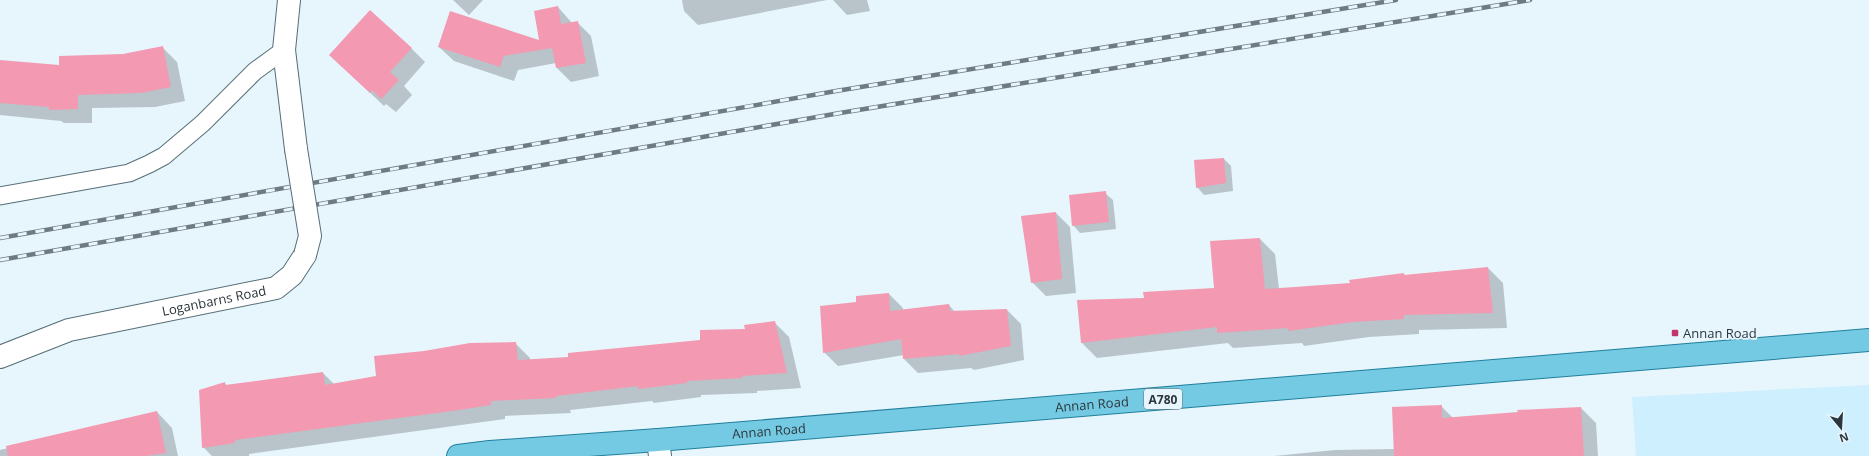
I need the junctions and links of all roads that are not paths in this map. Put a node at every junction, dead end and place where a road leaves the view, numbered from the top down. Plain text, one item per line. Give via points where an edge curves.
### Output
1 (289, 0) edge
2 (284, 50) junction
3 (0, 196) edge
4 (1869, 340) edge
5 (0, 357) edge
6 (659, 448) edge
7 (458, 456) edge

1 - 2 street, Loganbarns Road
2 - 3 lane via 255,71 197,128 164,156 150,164 129,173
2 - 5 street, Loganbarns Road, bridge via 310,236 305,255 292,275 276,288 69,330
4 - 6 main road, Annan Road / A780
6 - 7 main road, Annan Road / A780 via 490,452

